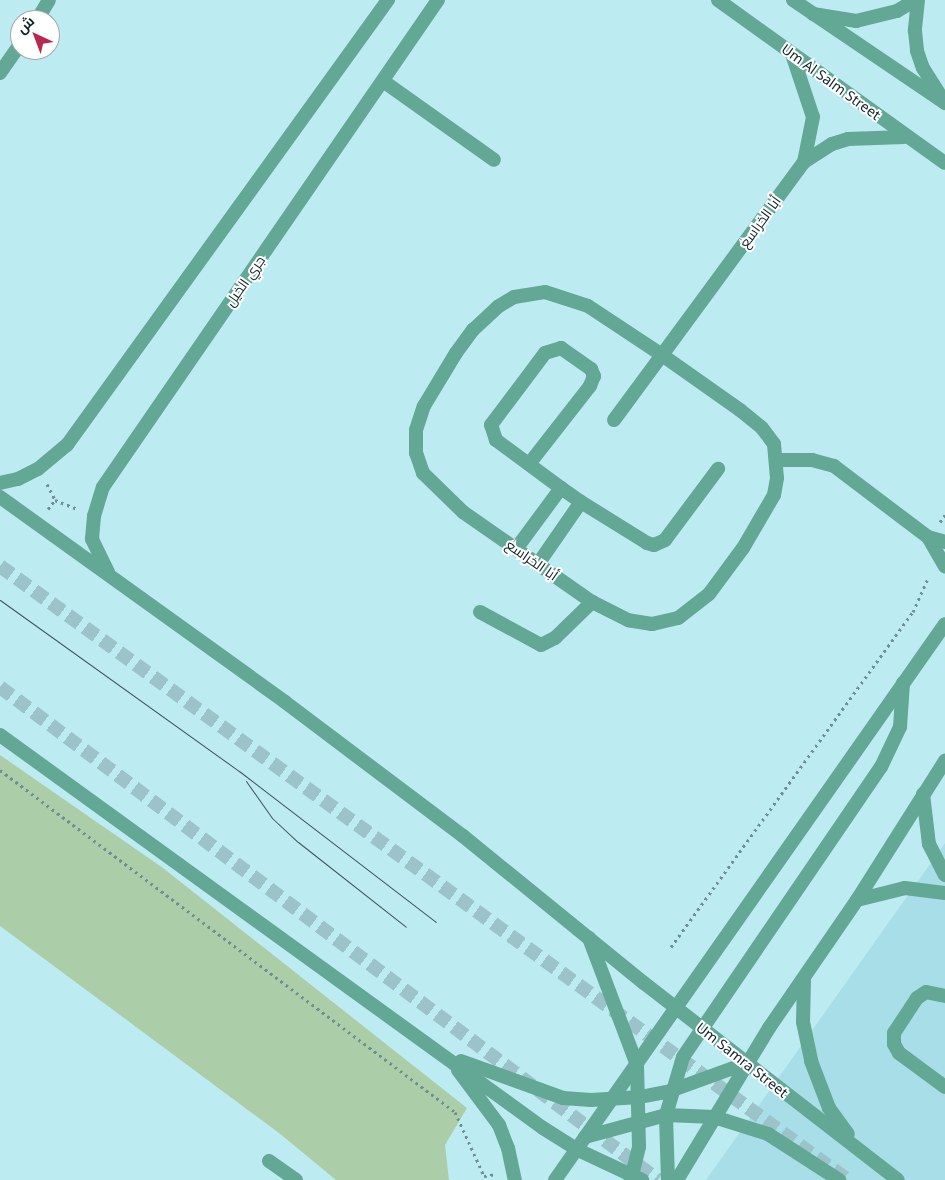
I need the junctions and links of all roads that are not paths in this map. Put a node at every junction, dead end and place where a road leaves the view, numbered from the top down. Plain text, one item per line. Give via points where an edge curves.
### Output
1 (388, 0) edge
2 (438, 0) edge
3 (718, 0) edge
4 (793, 0) edge
5 (916, 0) edge
6 (813, 14) junction
7 (792, 54) junction
8 (10, 58) edge
9 (0, 73) edge
10 (383, 81) junction
11 (945, 103) edge
12 (904, 137) junction
13 (494, 160) dead end
14 (804, 162) junction
15 (945, 164) edge
16 (662, 355) junction
17 (614, 420) dead end
18 (777, 460) junction
19 (529, 464) junction
20 (718, 469) dead end
21 (0, 483) edge
22 (561, 488) junction
23 (0, 497) edge
24 (581, 502) junction
25 (928, 537) junction
26 (945, 542) edge
27 (516, 549) junction
28 (538, 564) junction
29 (945, 566) edge
30 (108, 572) junction
31 (592, 602) junction
32 (480, 612) dead end
33 (945, 624) edge
34 (903, 683) junction
35 (0, 734) edge
36 (945, 761) edge
37 (923, 794) junction
38 (945, 876) edge
39 (945, 893) edge
40 (858, 900) junction
41 (589, 938) junction
42 (804, 978) junction
43 (945, 996) edge
44 (675, 1008) junction
45 (701, 1027) junction
46 (446, 1056) junction
47 (747, 1063) junction
48 (637, 1065) junction
49 (945, 1087) edge
50 (670, 1091) junction
51 (640, 1097) junction
52 (615, 1098) junction
53 (666, 1115) junction
54 (714, 1117) junction
55 (639, 1122) junction
56 (585, 1137) junction
57 (855, 1145) junction
58 (578, 1150) junction
59 (269, 1161) dead end
60 (515, 1176) edge
61 (635, 1178) edge
62 (296, 1180) edge
63 (555, 1180) edge
64 (668, 1180) edge
65 (677, 1180) edge
66 (839, 1180) edge
67 (898, 1180) edge

1 - 21 street via 67,445 38,469
2 - 10 street, جري الخيل
3 - 7 street, Um Al Salm Street
4 - 6 street
5 - 6 street via 892,13 856,21
5 - 11 street via 914,31 918,51 923,68
6 - 11 street
7 - 12 street, Um Al Salm Street
7 - 14 street, أبا الخراسع via 813,117
8 - 9 street
10 - 13 street
10 - 30 street, جري الخيل via 104,487 94,516 92,539
12 - 14 street, أبا الخراسع via 848,139 832,144
12 - 15 street, Um Al Salm Street
14 - 16 street, أبا الخراسع
16 - 17 street
16 - 18 street, أبا الخراسع via 762,428 774,444
16 - 27 street, أبا الخراسع via 588,306 544,292 514,297 487,315 473,330 424,406 416,430 416,453 424,474 444,495
18 - 25 street via 812,460 834,466
18 - 31 street, أبا الخراسع via 774,495 742,548 709,594 693,609 678,618 652,624 628,620
19 - 19 street via 496,440 491,425 545,353 560,348 591,369 594,376 590,386
19 - 22 street
20 - 24 street via 665,540 654,545
22 - 24 street
22 - 27 street
23 - 30 street, Um Samra Street
24 - 28 street
25 - 26 street
25 - 29 street
27 - 28 street, أبا الخراسع
28 - 31 street, أبا الخراسع
30 - 41 street, Um Samra Street via 463,836
31 - 32 street via 555,638 541,645
33 - 34 street
34 - 44 street
34 - 45 street via 900,727 881,767
35 - 46 street
36 - 37 street
37 - 38 street via 929,844
37 - 40 street
39 - 40 street via 905,888
40 - 42 street
41 - 44 street, Um Samra Street
41 - 48 street
42 - 47 street
42 - 57 street via 803,1022 811,1062 829,1108
43 - 49 street via 926,992 917,998 894,1033 894,1044 899,1053
44 - 45 street, Um Samra Street
44 - 48 street
45 - 47 street, Um Samra Street
45 - 50 street via 683,1057
46 - 52 street via 563,1098
46 - 58 street
46 - 60 street via 499,1125
47 - 50 street
47 - 54 street
47 - 57 street, Um Samra Street
48 - 51 street
48 - 52 street
50 - 51 street
50 - 53 street
51 - 52 street
51 - 55 street
52 - 56 street
53 - 54 street
53 - 55 street
53 - 64 street
54 - 65 street
54 - 66 street via 768,1134
55 - 56 street
55 - 61 street
56 - 58 street
57 - 67 street, Um Samra Street
58 - 61 street
58 - 63 street
59 - 62 street

